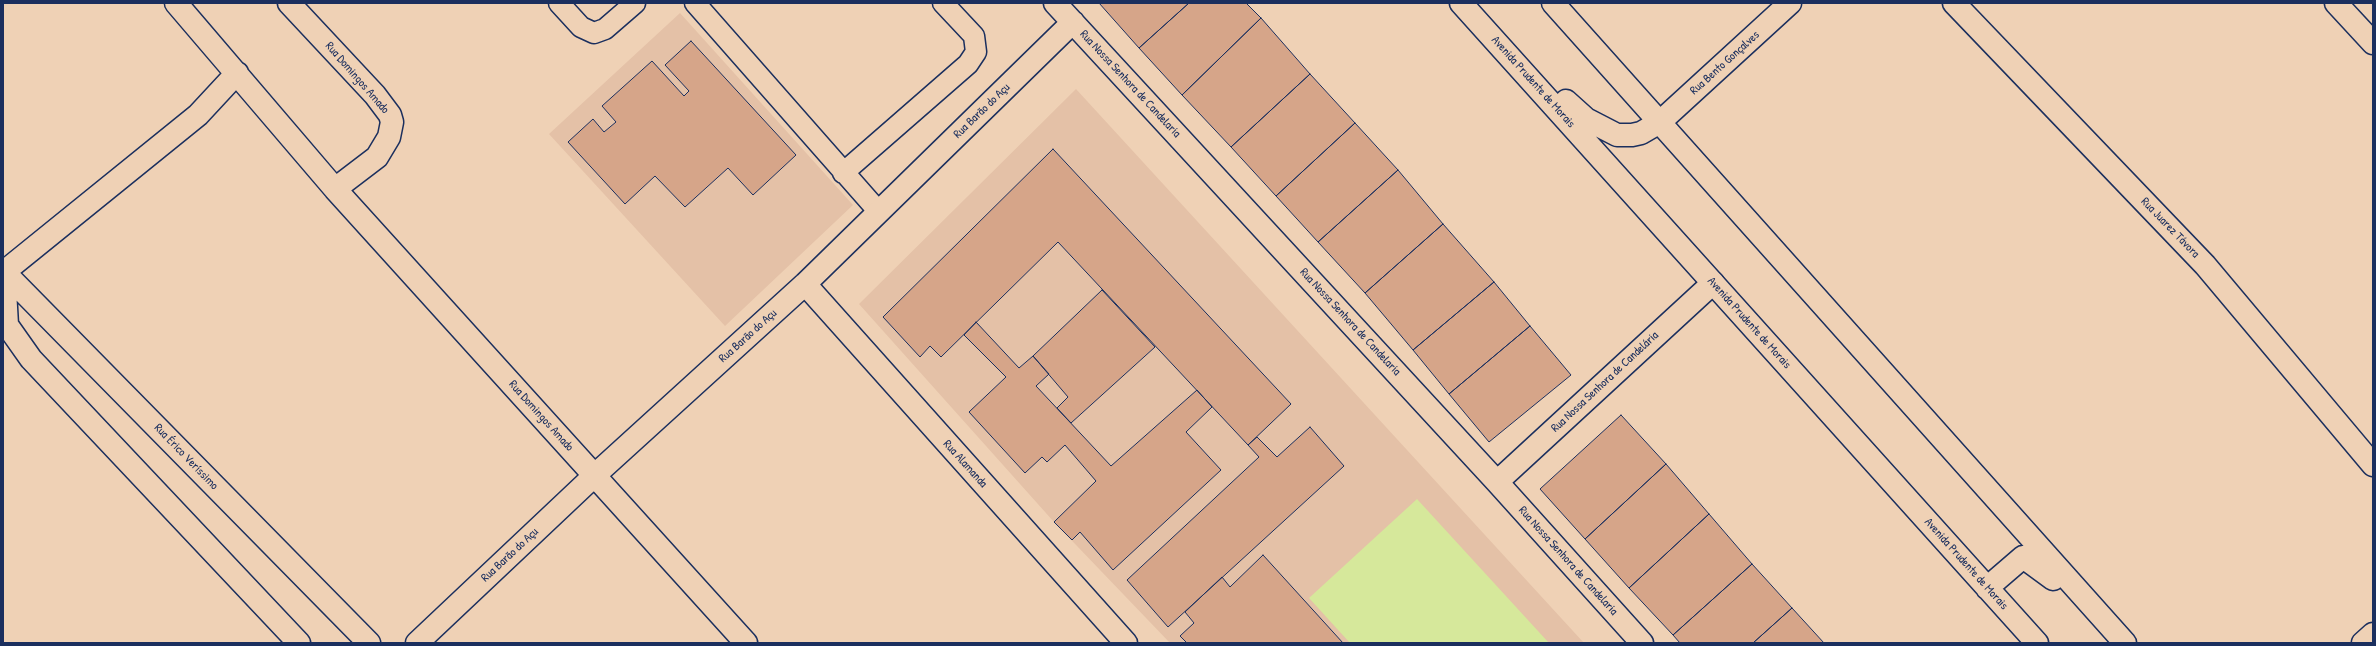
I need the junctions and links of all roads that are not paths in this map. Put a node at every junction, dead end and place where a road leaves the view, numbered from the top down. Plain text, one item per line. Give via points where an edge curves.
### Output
1 (176, 3) edge
2 (289, 3) edge
3 (559, 3) edge
4 (635, 3) edge
5 (695, 3) edge
6 (943, 3) edge
7 (1056, 3) edge
8 (1554, 3) edge
9 (1790, 3) edge
10 (1954, 3) edge
11 (2336, 3) edge
12 (1466, 8) edge
13 (1073, 22) junction
14 (2373, 43) edge
15 (237, 73) junction
16 (1660, 122) junction
17 (843, 173) junction
18 (335, 189) junction
19 (879, 212) junction
20 (4, 271) edge
21 (1713, 283) junction
22 (805, 284) junction
23 (2373, 466) edge
24 (595, 475) junction
25 (1496, 482) junction
26 (1987, 588) junction
27 (2101, 618) junction
28 (2373, 634) edge
29 (299, 643) edge
30 (369, 643) edge
31 (417, 643) edge
32 (746, 643) edge
33 (1126, 643) edge
34 (1642, 643) edge
35 (2037, 643) edge
36 (2125, 643) edge
37 (2363, 643) edge

1 - 15 street, Rua Domingos Amado
2 - 18 street, Rua Domingos Amado via 375,95 390,115 392,122 389,137 377,157
3 - 4 lane via 581,27 594,33 605,29
5 - 17 lane
6 - 17 lane via 974,36 976,52 968,64
7 - 13 street, Rua Nossa Senhora de Candelaria
8 - 16 street
9 - 16 street, Rua Bento Gonçalves
10 - 23 street, Rua Juarez Távora via 2205,265
11 - 14 street
12 - 16 street, Rua Bento Gonçalves via 1586,119 1604,130 1626,136 1641,133
12 - 21 street, Avenida Prudente de Morais
13 - 19 street, Rua Barão do Açu
13 - 25 street, Rua Nossa Senhora de Candelaria
15 - 18 street, Rua Domingos Amado
15 - 20 street via 198,115
16 - 27 street
17 - 19 lane
18 - 24 street, Rua Domingos Amado
19 - 22 street, Rua Barão do Açu
20 - 29 street via 7,325 31,359
20 - 30 street, Rua Érico Veríssimo
21 - 25 street, Rua Nossa Senhora de Candelária
21 - 26 street, Avenida Prudente de Morais
22 - 24 street, Rua Barão do Açu
22 - 33 street, Rua Alamanda
24 - 31 street, Rua Barão do Açu
24 - 32 street, Rua Domingos Amado
25 - 34 street, Rua Nossa Senhora de Candelaria
26 - 27 street via 2020,559 2026,558
26 - 35 street, Avenida Prudente de Morais
27 - 36 street
28 - 37 street

